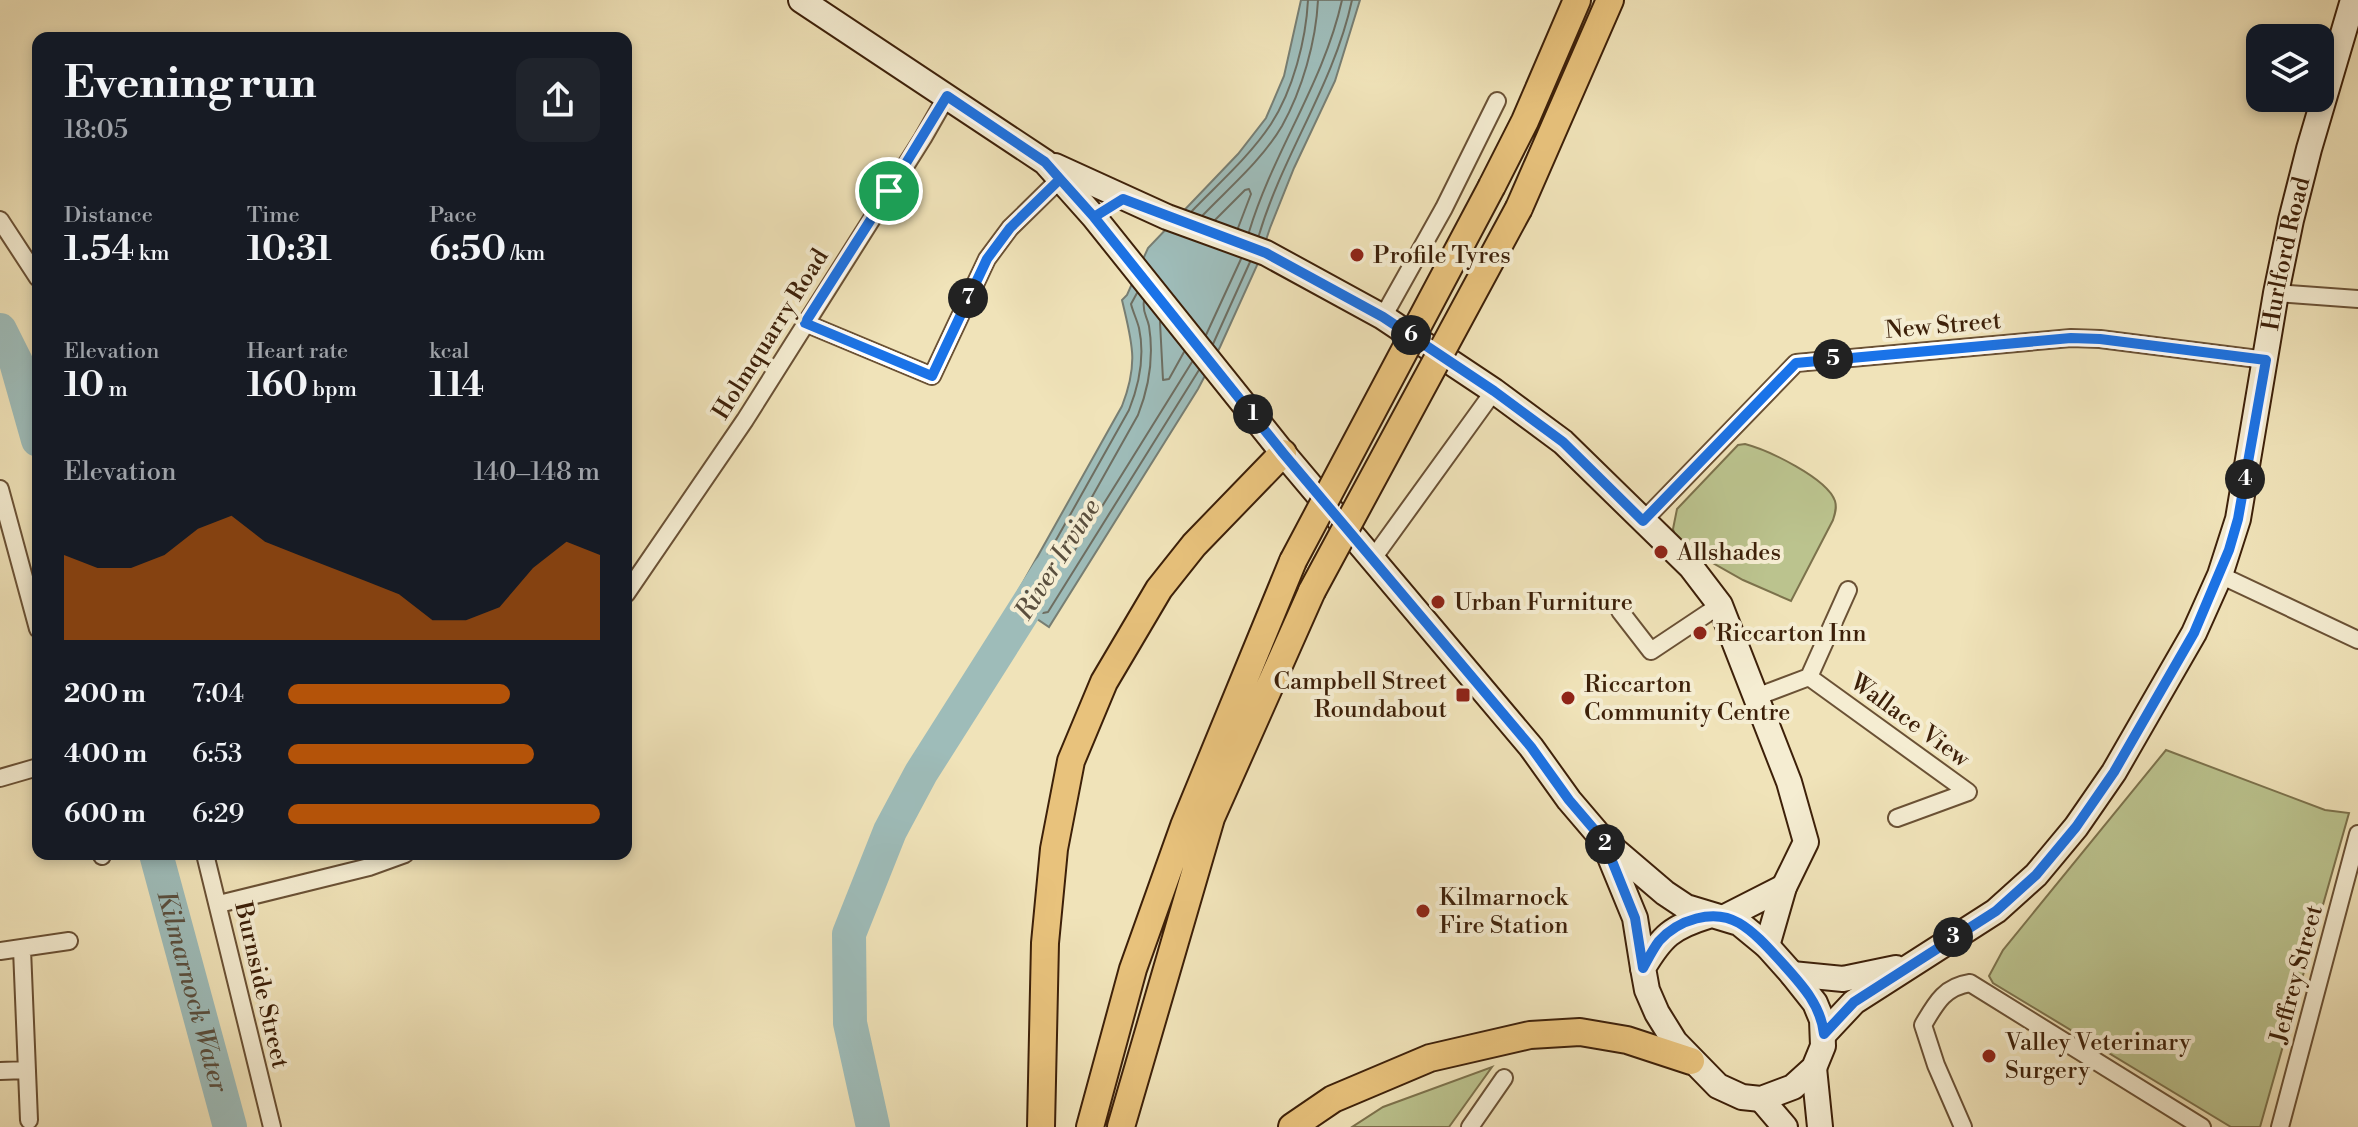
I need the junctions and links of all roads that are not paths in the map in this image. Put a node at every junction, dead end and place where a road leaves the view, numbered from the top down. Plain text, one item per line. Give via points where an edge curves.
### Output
1 (801, 0) edge
2 (1577, 0) edge
3 (1610, 0) edge
4 (2353, 0) edge
5 (947, 96) junction
6 (1497, 101) dead end
7 (1053, 170) junction
8 (1123, 199) junction
9 (1094, 217) junction
10 (0, 220) edge
11 (32, 269) edge
12 (2276, 293) junction
13 (2358, 299) edge
14 (1383, 317) junction
15 (805, 323) junction
16 (2266, 360) junction
17 (1494, 391) junction
18 (1283, 453) junction
19 (0, 489) edge
20 (1643, 521) junction
21 (1374, 557) junction
22 (2220, 575) junction
23 (632, 585) edge
24 (1848, 590) dead end
25 (1720, 605) junction
26 (32, 607) edge
27 (1620, 611) dead end
28 (2358, 640) edge
29 (1809, 677) junction
30 (1756, 697) junction
31 (32, 769) edge
32 (0, 778) edge
33 (1897, 818) dead end
34 (2358, 834) edge
35 (1604, 841) junction
36 (207, 860) edge
37 (388, 860) edge
38 (1784, 887) junction
39 (219, 904) junction
40 (1717, 916) junction
41 (69, 941) dead end
42 (1767, 946) junction
43 (22, 949) junction
44 (0, 951) edge
45 (1907, 966) junction
46 (1643, 968) junction
47 (1792, 974) junction
48 (1824, 1034) junction
49 (1691, 1061) junction
50 (1814, 1068) junction
51 (27, 1070) junction
52 (0, 1071) edge
53 (1504, 1078) dead end
54 (1761, 1099) junction
55 (29, 1120) dead end
56 (1475, 1125) edge
57 (272, 1127) edge
58 (1041, 1127) edge
59 (1090, 1127) edge
60 (1121, 1127) edge
61 (1292, 1127) edge
62 (1785, 1127) edge
63 (1820, 1127) edge
64 (1963, 1127) edge
65 (2202, 1127) edge
66 (2280, 1127) edge

1 - 5 main road
2 - 59 main road, bridge via 1525,121 1293,561 1184,826 1133,969
3 - 60 main road, bridge via 1519,208 1312,591 1211,818
4 - 12 main road, Hurlford Road via 2309,149
5 - 7 main road
5 - 15 street, Holmquarry Road
6 - 14 street
7 - 8 main road
7 - 9 main road
7 - 15 street via 987,259 932,376
8 - 9 main road
8 - 14 main road via 1266,253
9 - 18 main road
10 - 11 street
12 - 13 street
12 - 16 main road, Hurlford Road
14 - 17 main road
15 - 23 street, Holmquarry Road
16 - 20 street, New Street via 2071,338 1796,363
16 - 22 main road, Hurlford Road via 2238,519
17 - 20 main road via 1563,442
17 - 21 street
18 - 21 main road
18 - 58 main road via 1159,589 1104,682 1071,761 1054,849 1045,943
19 - 26 street
20 - 25 main road via 1691,567
21 - 35 main road
22 - 28 street
22 - 45 main road, Hurlford Road via 2155,705 2076,827 2036,875 1996,911
24 - 29 street
25 - 27 street via 1651,651
25 - 30 main road
29 - 30 street
29 - 33 street, Wallace View via 1968,792
30 - 38 main road via 1806,842
31 - 32 street
34 - 66 street, Jeffrey Street
35 - 40 main road via 1686,907
35 - 46 main road via 1635,918
36 - 39 street, Burnside Street
37 - 39 street
38 - 40 main road
38 - 42 main road
39 - 57 street, Burnside Street
40 - 42 main road via 1739,923
40 - 46 main road via 1672,929
41 - 43 street
42 - 47 main road
43 - 44 street
43 - 51 street
45 - 47 main road, Hurlford Road via 1843,979
45 - 48 main road, Hurlford Road via 1854,1002
46 - 49 main road via 1657,1013
47 - 48 main road via 1815,1003
48 - 50 main road
49 - 54 main road via 1718,1086
49 - 61 main road via 1627,1040 1580,1032 1530,1035 1430,1058 1333,1099
50 - 54 main road via 1793,1087
50 - 63 main road
51 - 52 street
51 - 55 street
53 - 56 street
54 - 62 main road
64 - 65 street via 1923,1025 1938,1000 1954,986 1970,983

